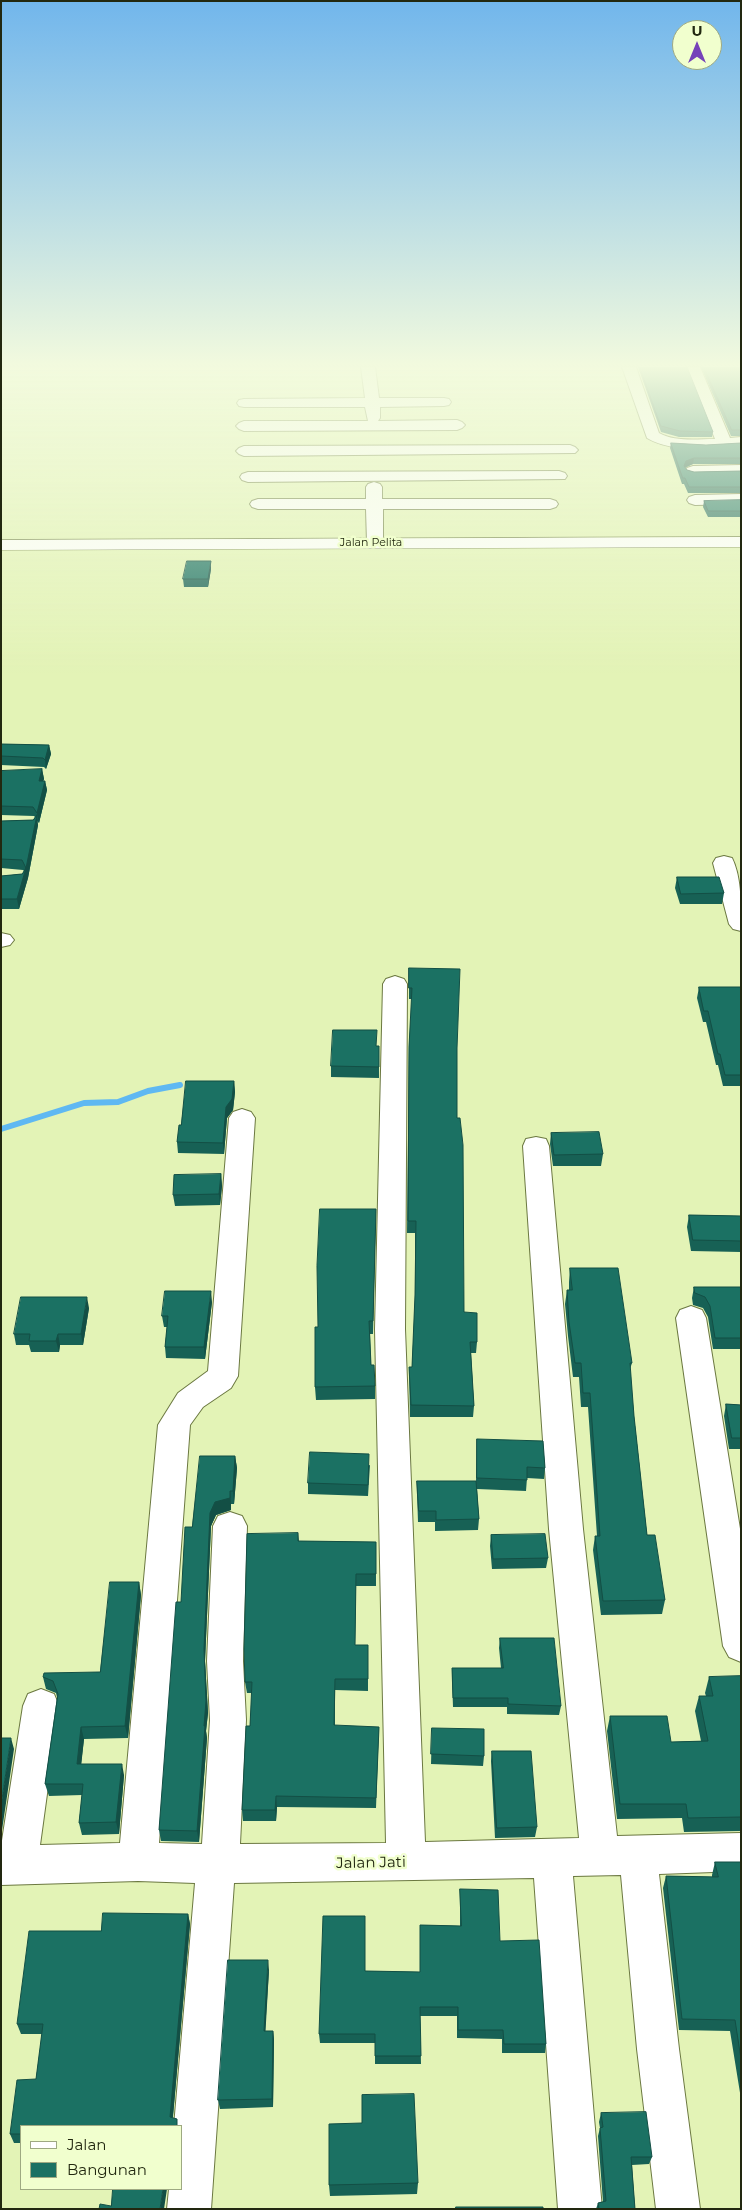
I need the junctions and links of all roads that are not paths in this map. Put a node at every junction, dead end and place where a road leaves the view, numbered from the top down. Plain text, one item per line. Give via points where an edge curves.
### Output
1 (374, 470) edge
2 (735, 470) edge
3 (693, 471) edge
4 (559, 476) dead end
5 (374, 477) junction
6 (248, 478) dead end
7 (741, 499) edge
8 (695, 500) dead end
9 (258, 504) dead end
10 (550, 504) dead end
11 (374, 505) junction
12 (741, 542) edge
13 (375, 543) junction
14 (1, 545) edge
15 (724, 863) dead end
16 (741, 924) edge
17 (395, 984) dead end
18 (242, 1118) dead end
19 (536, 1146) dead end
20 (691, 1318) dead end
21 (230, 1526) dead end
22 (741, 1646) edge
23 (42, 1706) dead end
24 (741, 1852) edge
25 (619, 1856) junction
26 (553, 1858) junction
27 (138, 1862) junction
28 (406, 1862) junction
29 (218, 1864) junction
30 (10, 1866) edge
31 (189, 2209) edge
32 (580, 2209) edge
33 (678, 2209) edge

1 - 5 street
2 - 3 street
4 - 5 street
5 - 6 street
5 - 11 street
7 - 8 street
9 - 11 street
10 - 11 street
11 - 13 street
12 - 13 street, Jalan Pelita
13 - 14 street, Jalan Pelita
15 - 16 street
17 - 28 street via 390,1329
18 - 27 street via 223,1376 183,1407 174,1425
19 - 25 street via 566,1529
20 - 22 street
21 - 29 street via 225,1661 228,1720
23 - 30 street
24 - 25 street, Jalan Jati
25 - 26 street, Jalan Jati
25 - 33 street via 658,2049
26 - 28 street, Jalan Jati
26 - 32 street
27 - 29 street, Jalan Jati
27 - 30 street, Jalan Jati
28 - 29 street, Jalan Jati
29 - 31 street

